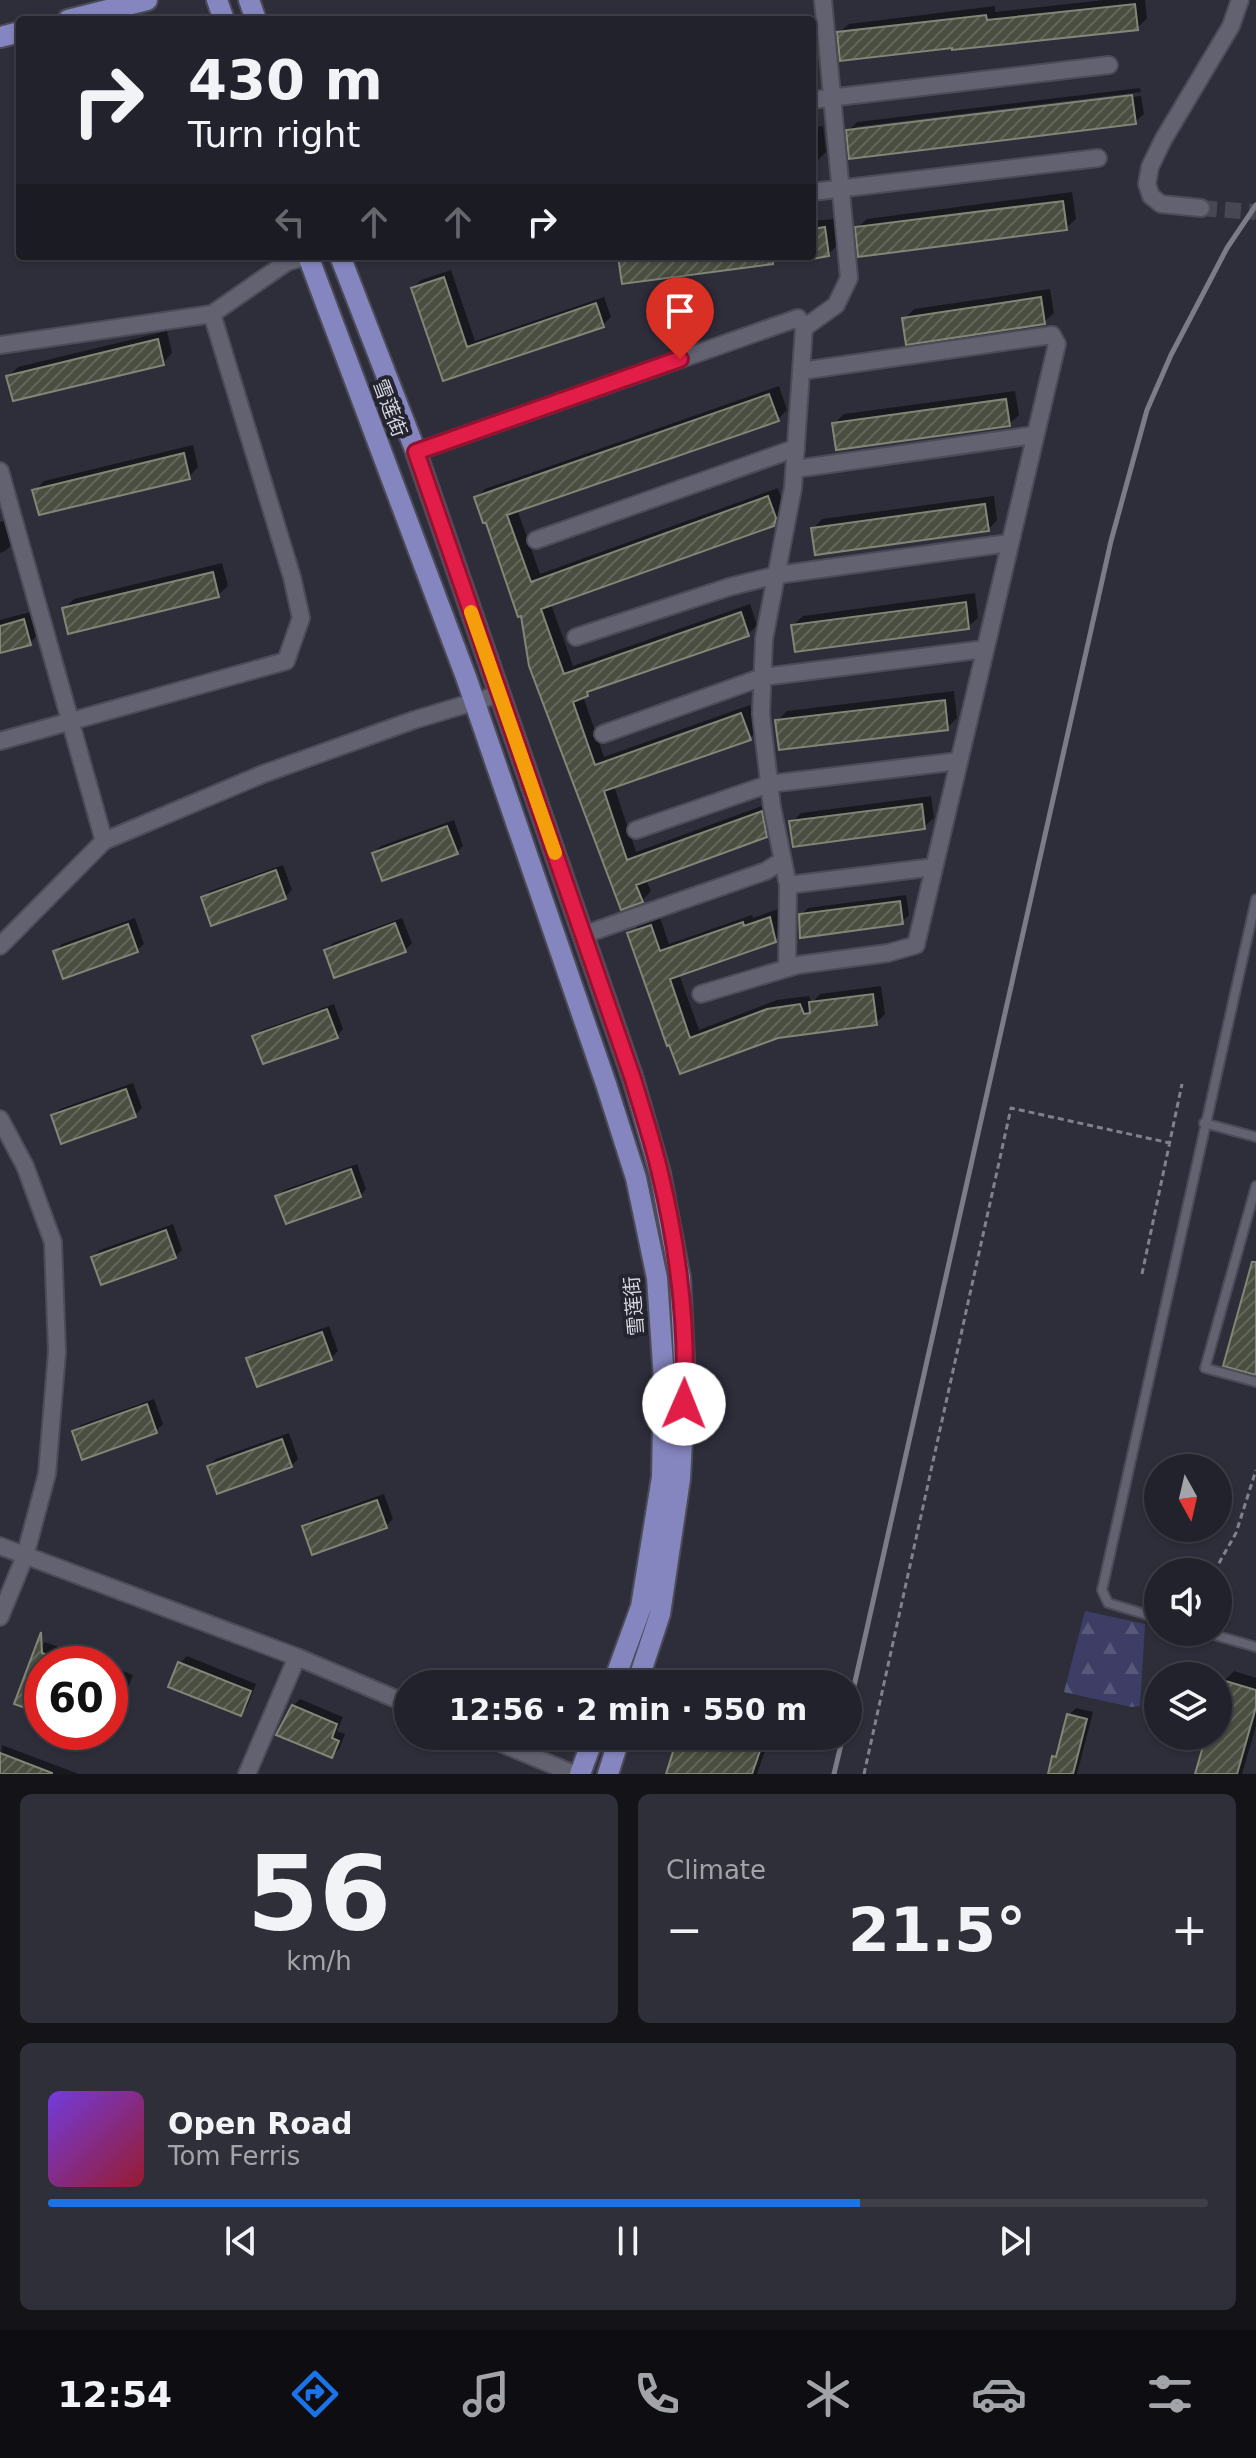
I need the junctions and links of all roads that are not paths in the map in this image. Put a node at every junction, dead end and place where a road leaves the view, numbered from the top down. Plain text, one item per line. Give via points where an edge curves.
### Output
1 (147, 0) edge
2 (823, 0) edge
3 (1240, 0) edge
4 (84, 16) edge
5 (1109, 65) dead end
6 (832, 97) junction
7 (816, 99) edge
8 (1098, 158) dead end
9 (839, 189) junction
10 (816, 192) edge
11 (1201, 208) tunnel mouth
12 (294, 260) edge
13 (309, 260) edge
14 (342, 260) edge
15 (212, 314) junction
16 (804, 328) junction
17 (0, 345) edge
18 (801, 371) junction
19 (1034, 435) junction
20 (796, 448) junction
21 (416, 452) junction
22 (795, 469) junction
23 (0, 471) edge
24 (536, 540) dead end
25 (1009, 543) junction
26 (777, 575) junction
27 (576, 637) dead end
28 (985, 649) junction
29 (763, 677) junction
30 (500, 694) junction
31 (474, 702) junction
32 (71, 720) junction
33 (603, 734) dead end
34 (0, 741) edge
35 (959, 761) junction
36 (769, 784) junction
37 (636, 830) dead end
38 (104, 841) junction
39 (783, 860) junction
40 (934, 867) junction
41 (788, 885) junction
42 (1256, 899) edge
43 (583, 935) junction
44 (0, 946) edge
45 (787, 968) junction
46 (701, 994) dead end
47 (0, 1119) edge
48 (1204, 1123) junction
49 (1256, 1137) edge
50 (1256, 1186) edge
51 (1245, 1226) junction
52 (1256, 1229) edge
53 (1256, 1382) edge
54 (0, 1546) edge
55 (25, 1556) junction
56 (1144, 1614) edge
57 (0, 1617) edge
58 (1232, 1640) edge
59 (1256, 1647) edge
60 (297, 1657) junction
61 (618, 1670) edge
62 (642, 1670) edge
63 (394, 1698) edge
64 (518, 1750) edge
65 (588, 1750) edge
66 (616, 1750) edge
67 (247, 1774) edge
68 (577, 1774) edge
69 (608, 1774) edge

1 - 4 main road
2 - 6 street
3 - 11 street via 1231,26 1150,167 1151,196 1161,204
5 - 6 street
6 - 7 street
6 - 9 street
8 - 9 street
9 - 10 street
9 - 16 street via 849,278 836,305
12 - 15 street
13 - 31 main road, 雪莲街
14 - 21 main road, 雪莲街
15 - 17 street
15 - 32 street via 301,618 286,661
16 - 18 street
16 - 21 street via 798,318
18 - 19 street via 1052,335 1057,344
18 - 20 street
19 - 22 street
19 - 25 street
20 - 22 street
20 - 24 street
21 - 30 main road, 雪莲街
22 - 26 street
23 - 32 street
25 - 26 street
25 - 28 street
26 - 27 street
26 - 29 street via 764,639
28 - 29 street
28 - 35 street
29 - 33 street
29 - 36 street via 761,714
30 - 31 street
30 - 43 main road, 雪莲街
31 - 38 street via 263,774
31 - 61 main road, 雪莲街 via 636,1178 657,1278 664,1379 662,1477 641,1607
32 - 34 street
32 - 38 street
35 - 36 street
35 - 40 street
36 - 37 street
36 - 39 street
38 - 44 street
39 - 41 street
39 - 43 street via 766,871
40 - 41 street
40 - 45 street via 916,945
41 - 45 street
42 - 48 lane
43 - 62 main road, 雪莲街 via 660,1173 680,1278 685,1379 680,1479 660,1614
45 - 46 street
47 - 55 street via 25,1166 53,1242 57,1352 47,1474
48 - 49 lane
48 - 56 lane via 1102,1590 1108,1603
50 - 51 lane
51 - 52 lane
51 - 53 lane via 1205,1368
54 - 55 street
55 - 57 street
55 - 60 street
58 - 59 lane
60 - 63 street
60 - 67 street
64 - 68 street
65 - 68 main road
66 - 69 main road

